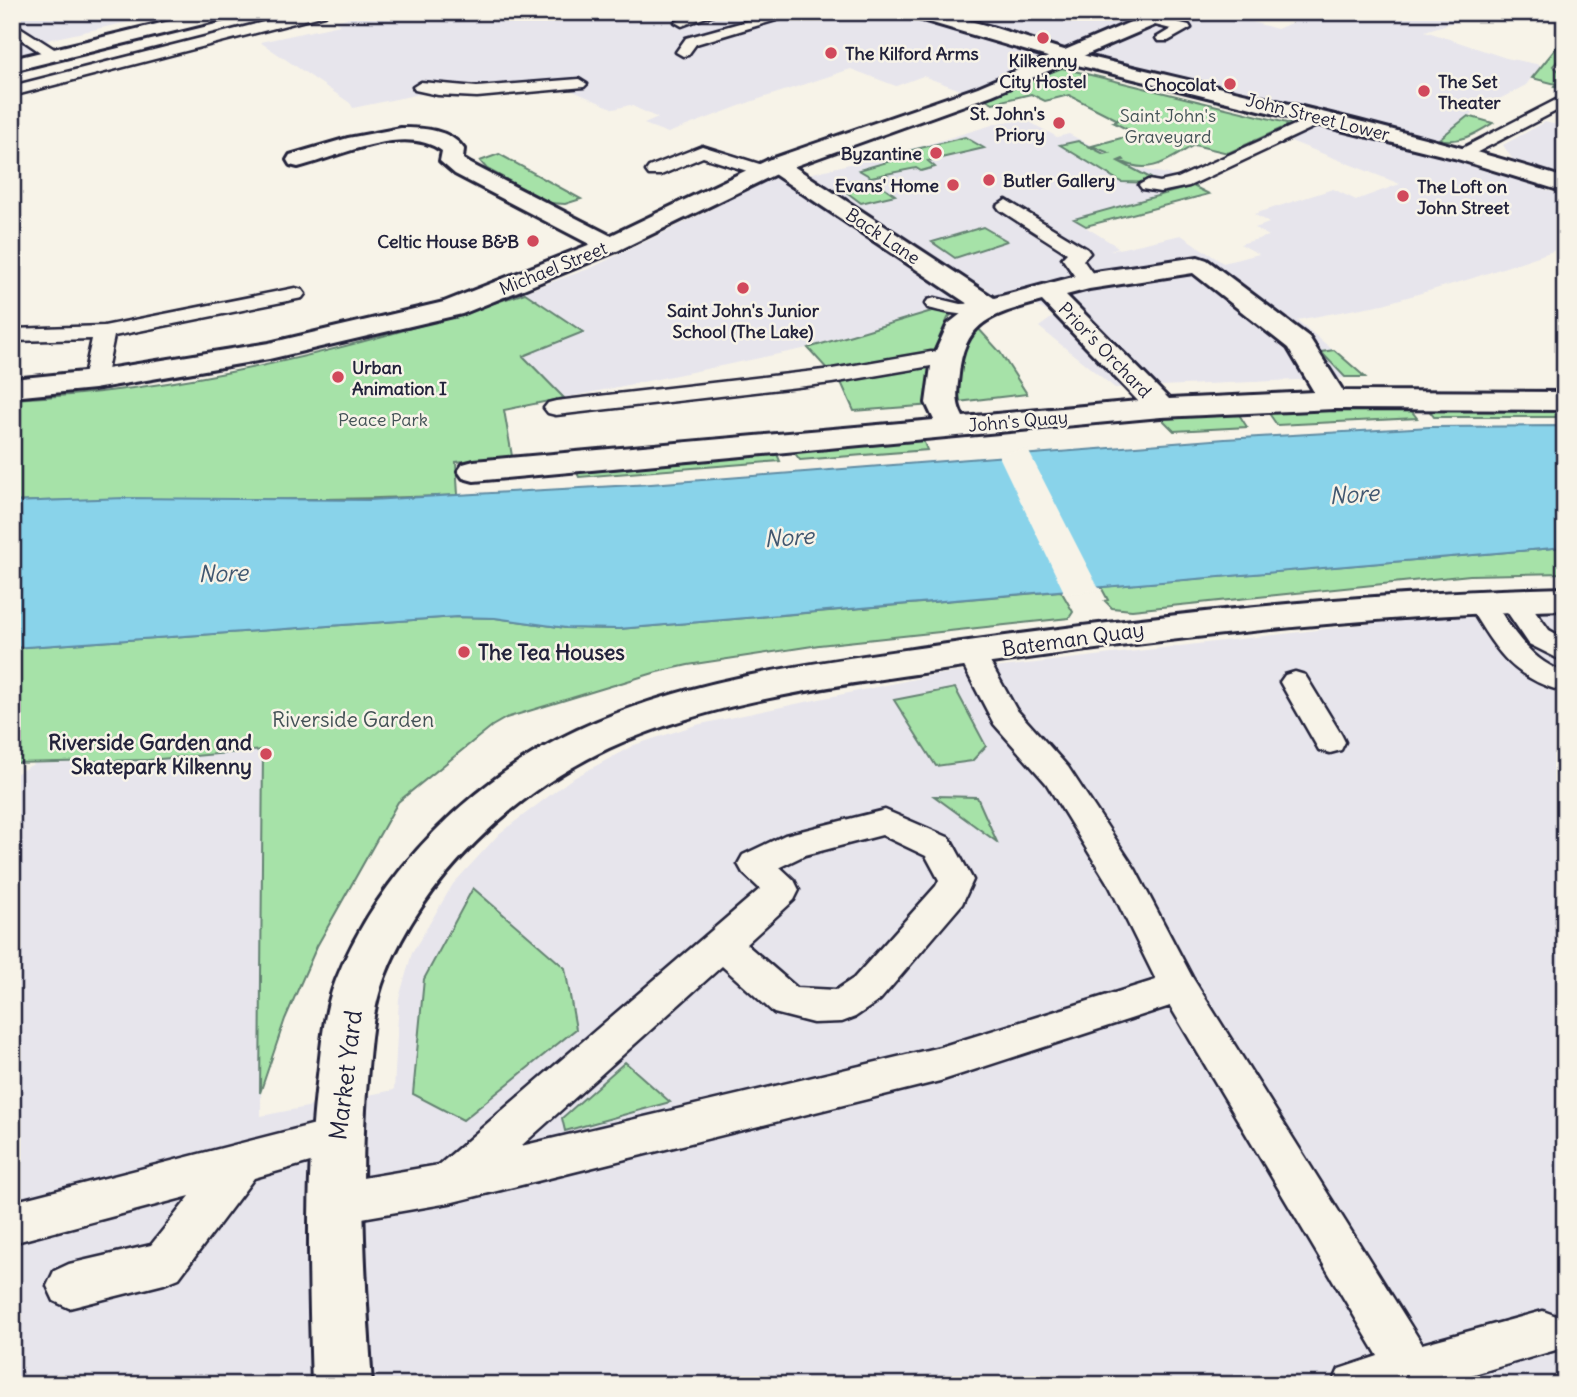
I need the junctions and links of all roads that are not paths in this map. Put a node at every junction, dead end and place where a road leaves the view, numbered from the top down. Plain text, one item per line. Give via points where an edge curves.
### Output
1 (230, 12) edge
2 (320, 12) edge
3 (713, 12) edge
4 (796, 12) edge
5 (915, 12) edge
6 (1170, 12) edge
7 (196, 16) edge
8 (1152, 20) junction
9 (682, 22) dead end
10 (12, 26) edge
11 (1163, 38) dead end
12 (682, 52) dead end
13 (54, 54) junction
14 (1068, 57) junction
15 (12, 65) edge
16 (579, 84) dead end
17 (421, 87) dead end
18 (12, 91) edge
19 (1565, 107) edge
20 (1321, 118) junction
21 (1471, 149) junction
22 (299, 160) dead end
23 (770, 168) junction
24 (655, 171) dead end
25 (1148, 185) dead end
26 (1565, 185) edge
27 (1006, 206) dead end
28 (610, 245) junction
29 (1088, 281) junction
30 (1048, 292) junction
31 (295, 294) dead end
32 (935, 304) dead end
33 (989, 307) junction
34 (104, 332) junction
35 (12, 335) edge
36 (946, 359) junction
37 (94, 380) junction
38 (12, 388) edge
39 (1334, 400) junction
40 (1565, 401) edge
41 (556, 408) dead end
42 (1161, 408) junction
43 (952, 426) junction
44 (474, 471) dead end
45 (1565, 599) edge
46 (1496, 600) junction
47 (1565, 652) edge
48 (971, 653) junction
49 (1295, 682) dead end
50 (1565, 682) edge
51 (591, 739) joint
52 (1330, 742) dead end
53 (722, 944) junction
54 (1179, 988) junction
55 (335, 1138) junction
56 (241, 1163) junction
57 (449, 1183) junction
58 (334, 1203) junction
59 (12, 1223) edge
60 (69, 1286) dead end
61 (1543, 1332) dead end
62 (1412, 1368) junction
63 (340, 1384) edge
64 (1355, 1385) edge

1 - 7 street
2 - 18 lane
3 - 9 lane
4 - 12 lane via 691,41
5 - 14 street, John Street Lower
6 - 8 street, Michael Street
7 - 13 street
8 - 11 lane via 1184,28
8 - 14 street, Michael Street
10 - 13 lane
13 - 15 street
14 - 20 street, John Street Lower
14 - 23 street, Michael Street
16 - 17 lane via 463,92
19 - 21 lane via 1556,105
20 - 21 street, John Street Lower
20 - 25 lane via 1183,181
21 - 26 street, John Street Lower
22 - 28 street via 397,134 428,135 448,143 453,149 451,161 463,169
23 - 24 lane via 702,151
23 - 28 street, Michael Street
23 - 33 street, Back Lane
27 - 29 lane via 1080,253 1072,258
28 - 37 street, Michael Street via 453,308 269,351
29 - 30 street, Prior's Orchard
29 - 39 street, Prior's Orchard via 1198,265 1299,342
30 - 33 street, Prior's Orchard
30 - 42 street, Prior's Orchard
31 - 34 lane
32 - 33 lane via 960,310
33 - 36 street, Prior's Orchard via 957,330
34 - 35 lane
34 - 37 lane
36 - 41 lane
36 - 43 street, Prior's Orchard via 941,403
37 - 38 street, Michael Street
39 - 40 street, John's Quay
39 - 42 street, John's Quay
42 - 43 street, John's Quay
43 - 44 street, John's Quay
45 - 46 street, Bateman Quay
46 - 47 lane via 1539,637
46 - 48 street, Bateman Quay via 1262,616
46 - 50 lane via 1525,664 1542,676
48 - 51 street, Bateman Quay via 703,701
48 - 54 lane via 1005,716 1057,775 1115,868
49 - 52 lane
51 - 55 street, Market Yard via 481,814 438,855 398,906 351,1007
53 - 53 lane via 782,891 755,864 797,845 885,822 938,847 956,880 950,894 867,989 842,1006 787,1002
53 - 57 lane
54 - 57 lane via 940,1064
54 - 62 lane
55 - 56 lane
55 - 58 street, Market Yard
56 - 59 lane
56 - 60 lane via 164,1263
57 - 58 lane
58 - 63 street, Market Yard
61 - 62 lane
62 - 64 lane

